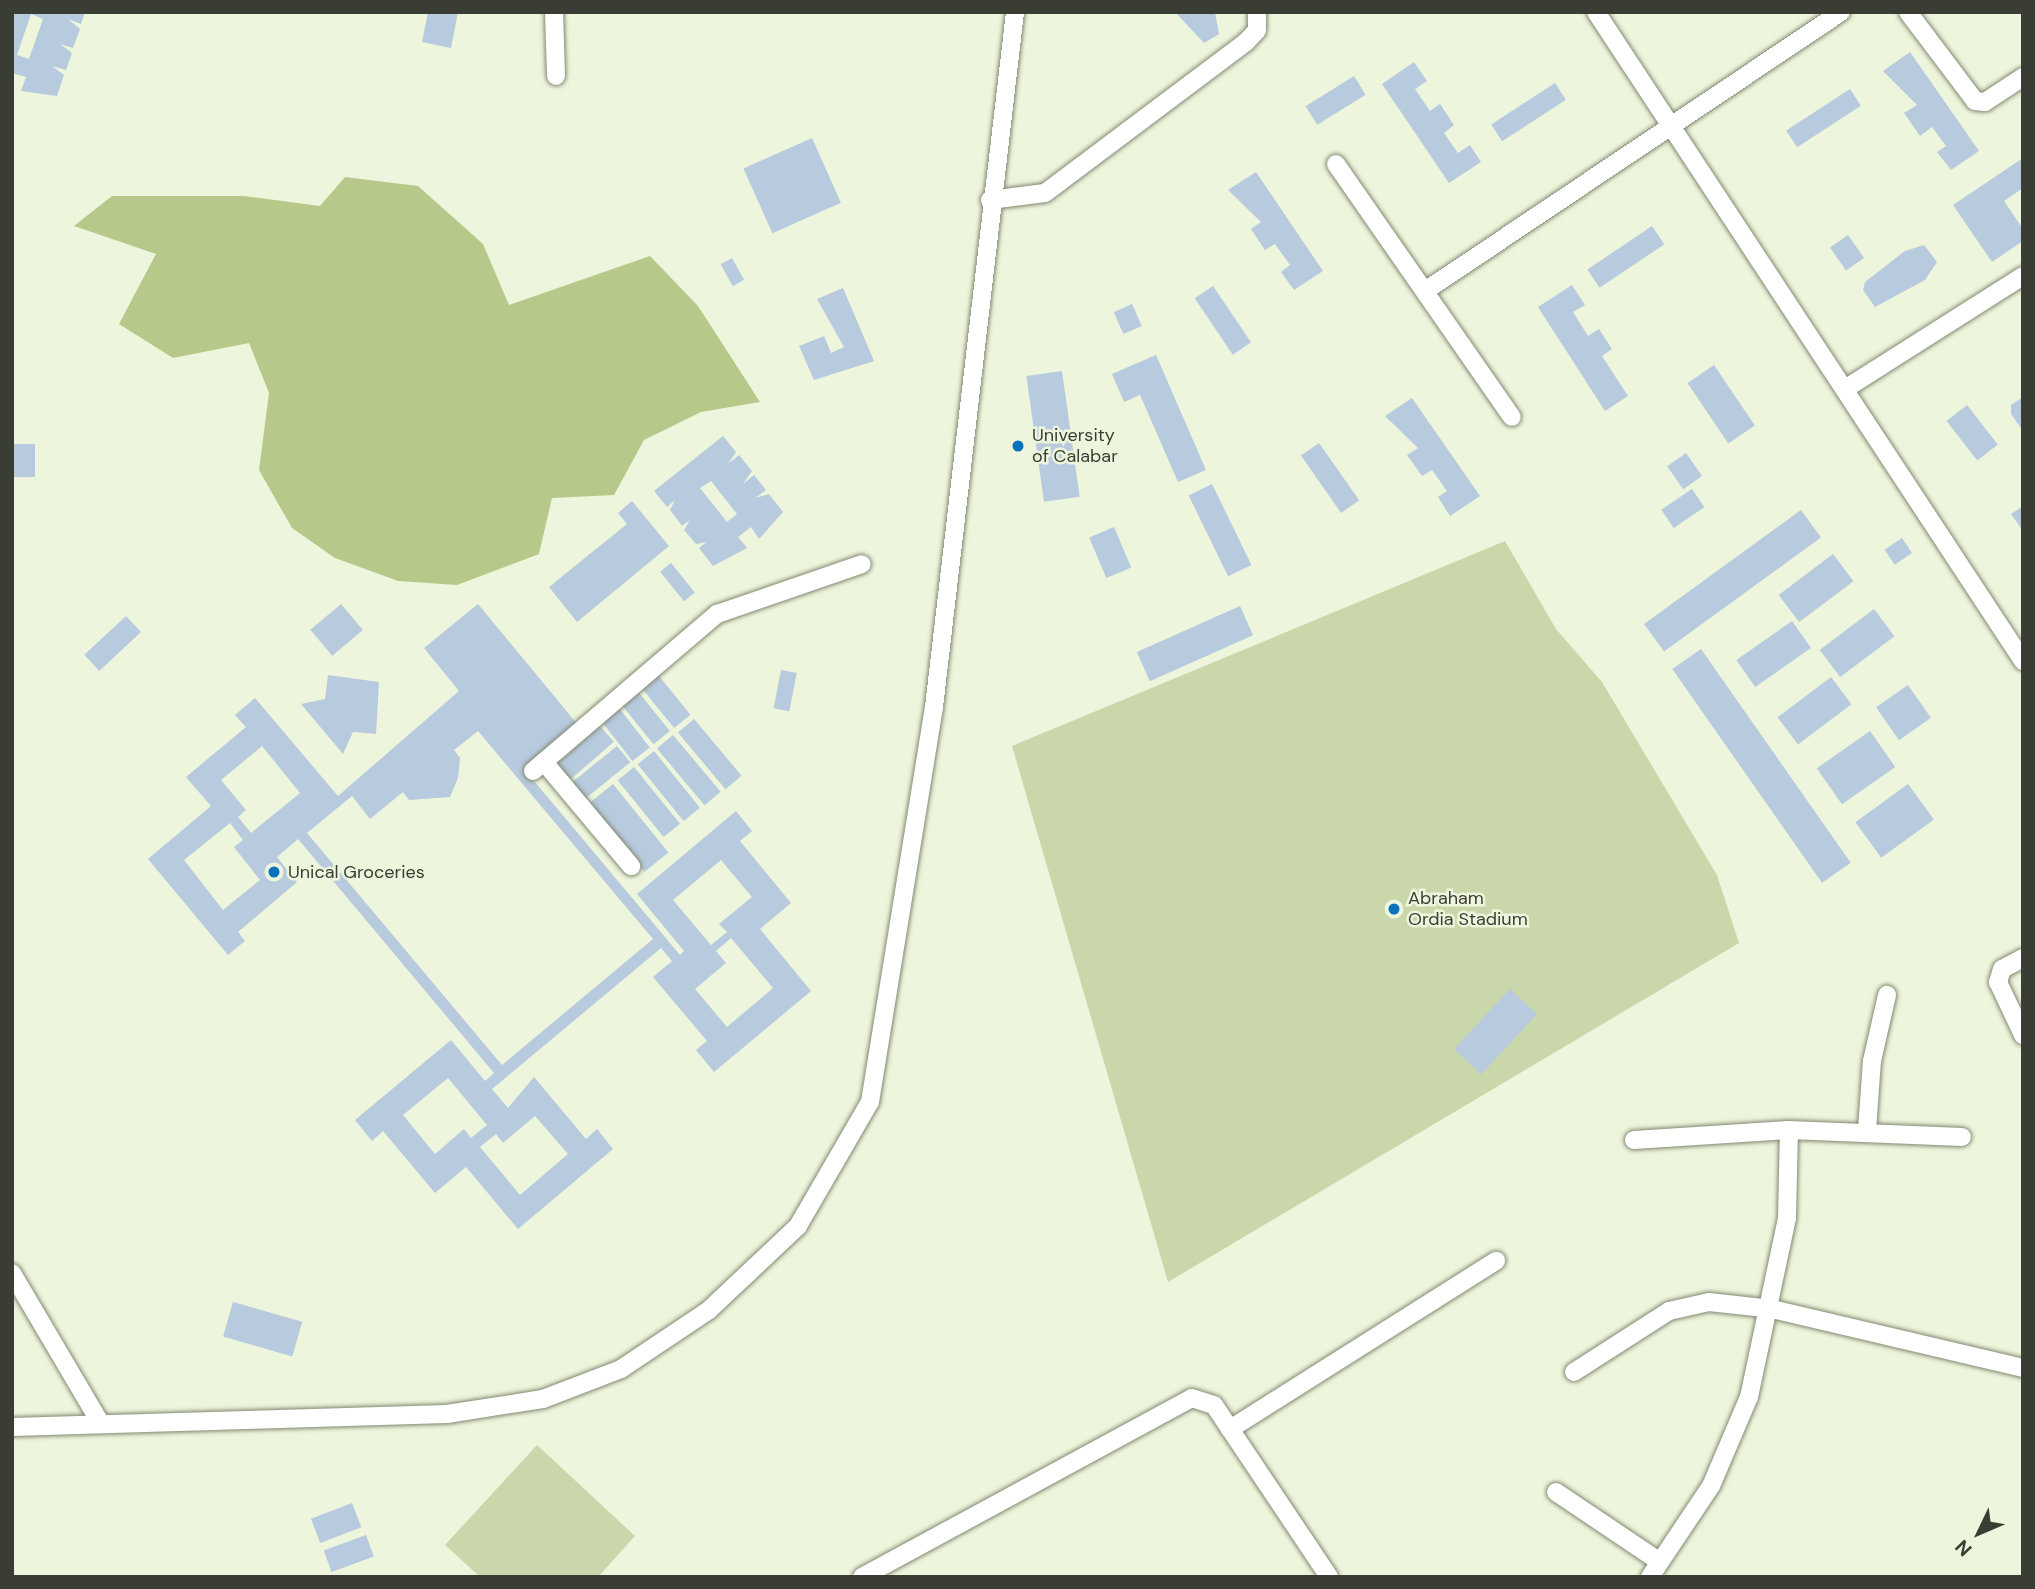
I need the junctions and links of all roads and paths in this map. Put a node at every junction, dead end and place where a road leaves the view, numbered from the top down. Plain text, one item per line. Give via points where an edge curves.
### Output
1 (554, 12) edge
2 (1015, 12) edge
3 (1256, 12) edge
4 (1596, 12) edge
5 (1841, 12) edge
6 (1908, 12) edge
7 (556, 76) dead end
8 (2023, 77) edge
9 (1673, 126) junction
10 (1336, 164) dead end
11 (990, 200) junction
12 (2022, 279) edge
13 (1425, 291) junction
14 (1848, 387) junction
15 (1512, 417) dead end
16 (862, 564) dead end
17 (2023, 662) edge
18 (631, 866) dead end
19 (2023, 958) edge
20 (1887, 995) dead end
21 (2023, 1035) edge
22 (1789, 1130) junction
23 (1867, 1130) junction
24 (1962, 1138) dead end
25 (1634, 1140) dead end
26 (1496, 1261) dead end
27 (12, 1273) edge
28 (1772, 1309) junction
29 (2023, 1368) edge
30 (1574, 1372) dead end
31 (101, 1424) junction
32 (12, 1427) edge
33 (1230, 1429) junction
34 (1556, 1492) dead end
35 (1655, 1569) edge
36 (862, 1577) edge
37 (1329, 1577) edge

1 - 7 street
2 - 11 street
3 - 11 street via 1256,30 1246,42 1045,193
4 - 9 street
5 - 9 street
6 - 8 street via 1975,101 1985,102
9 - 13 street
9 - 14 street
10 - 13 street
11 - 31 street via 934,707 870,1102 798,1226 699,1317 621,1369 543,1399 447,1414
12 - 14 street
13 - 15 street
14 - 17 street
16 - 18 street via 716,614 539,766
19 - 21 street via 2002,969 1998,982
20 - 23 street via 1872,1060
22 - 23 street
22 - 25 street
22 - 28 street via 1787,1218
23 - 24 street
26 - 33 street
27 - 31 street
28 - 29 street
28 - 30 street via 1690,1303
28 - 35 street via 1732,1443
31 - 32 street
33 - 36 street via 1214,1405 1192,1398
33 - 37 street
34 - 35 street

